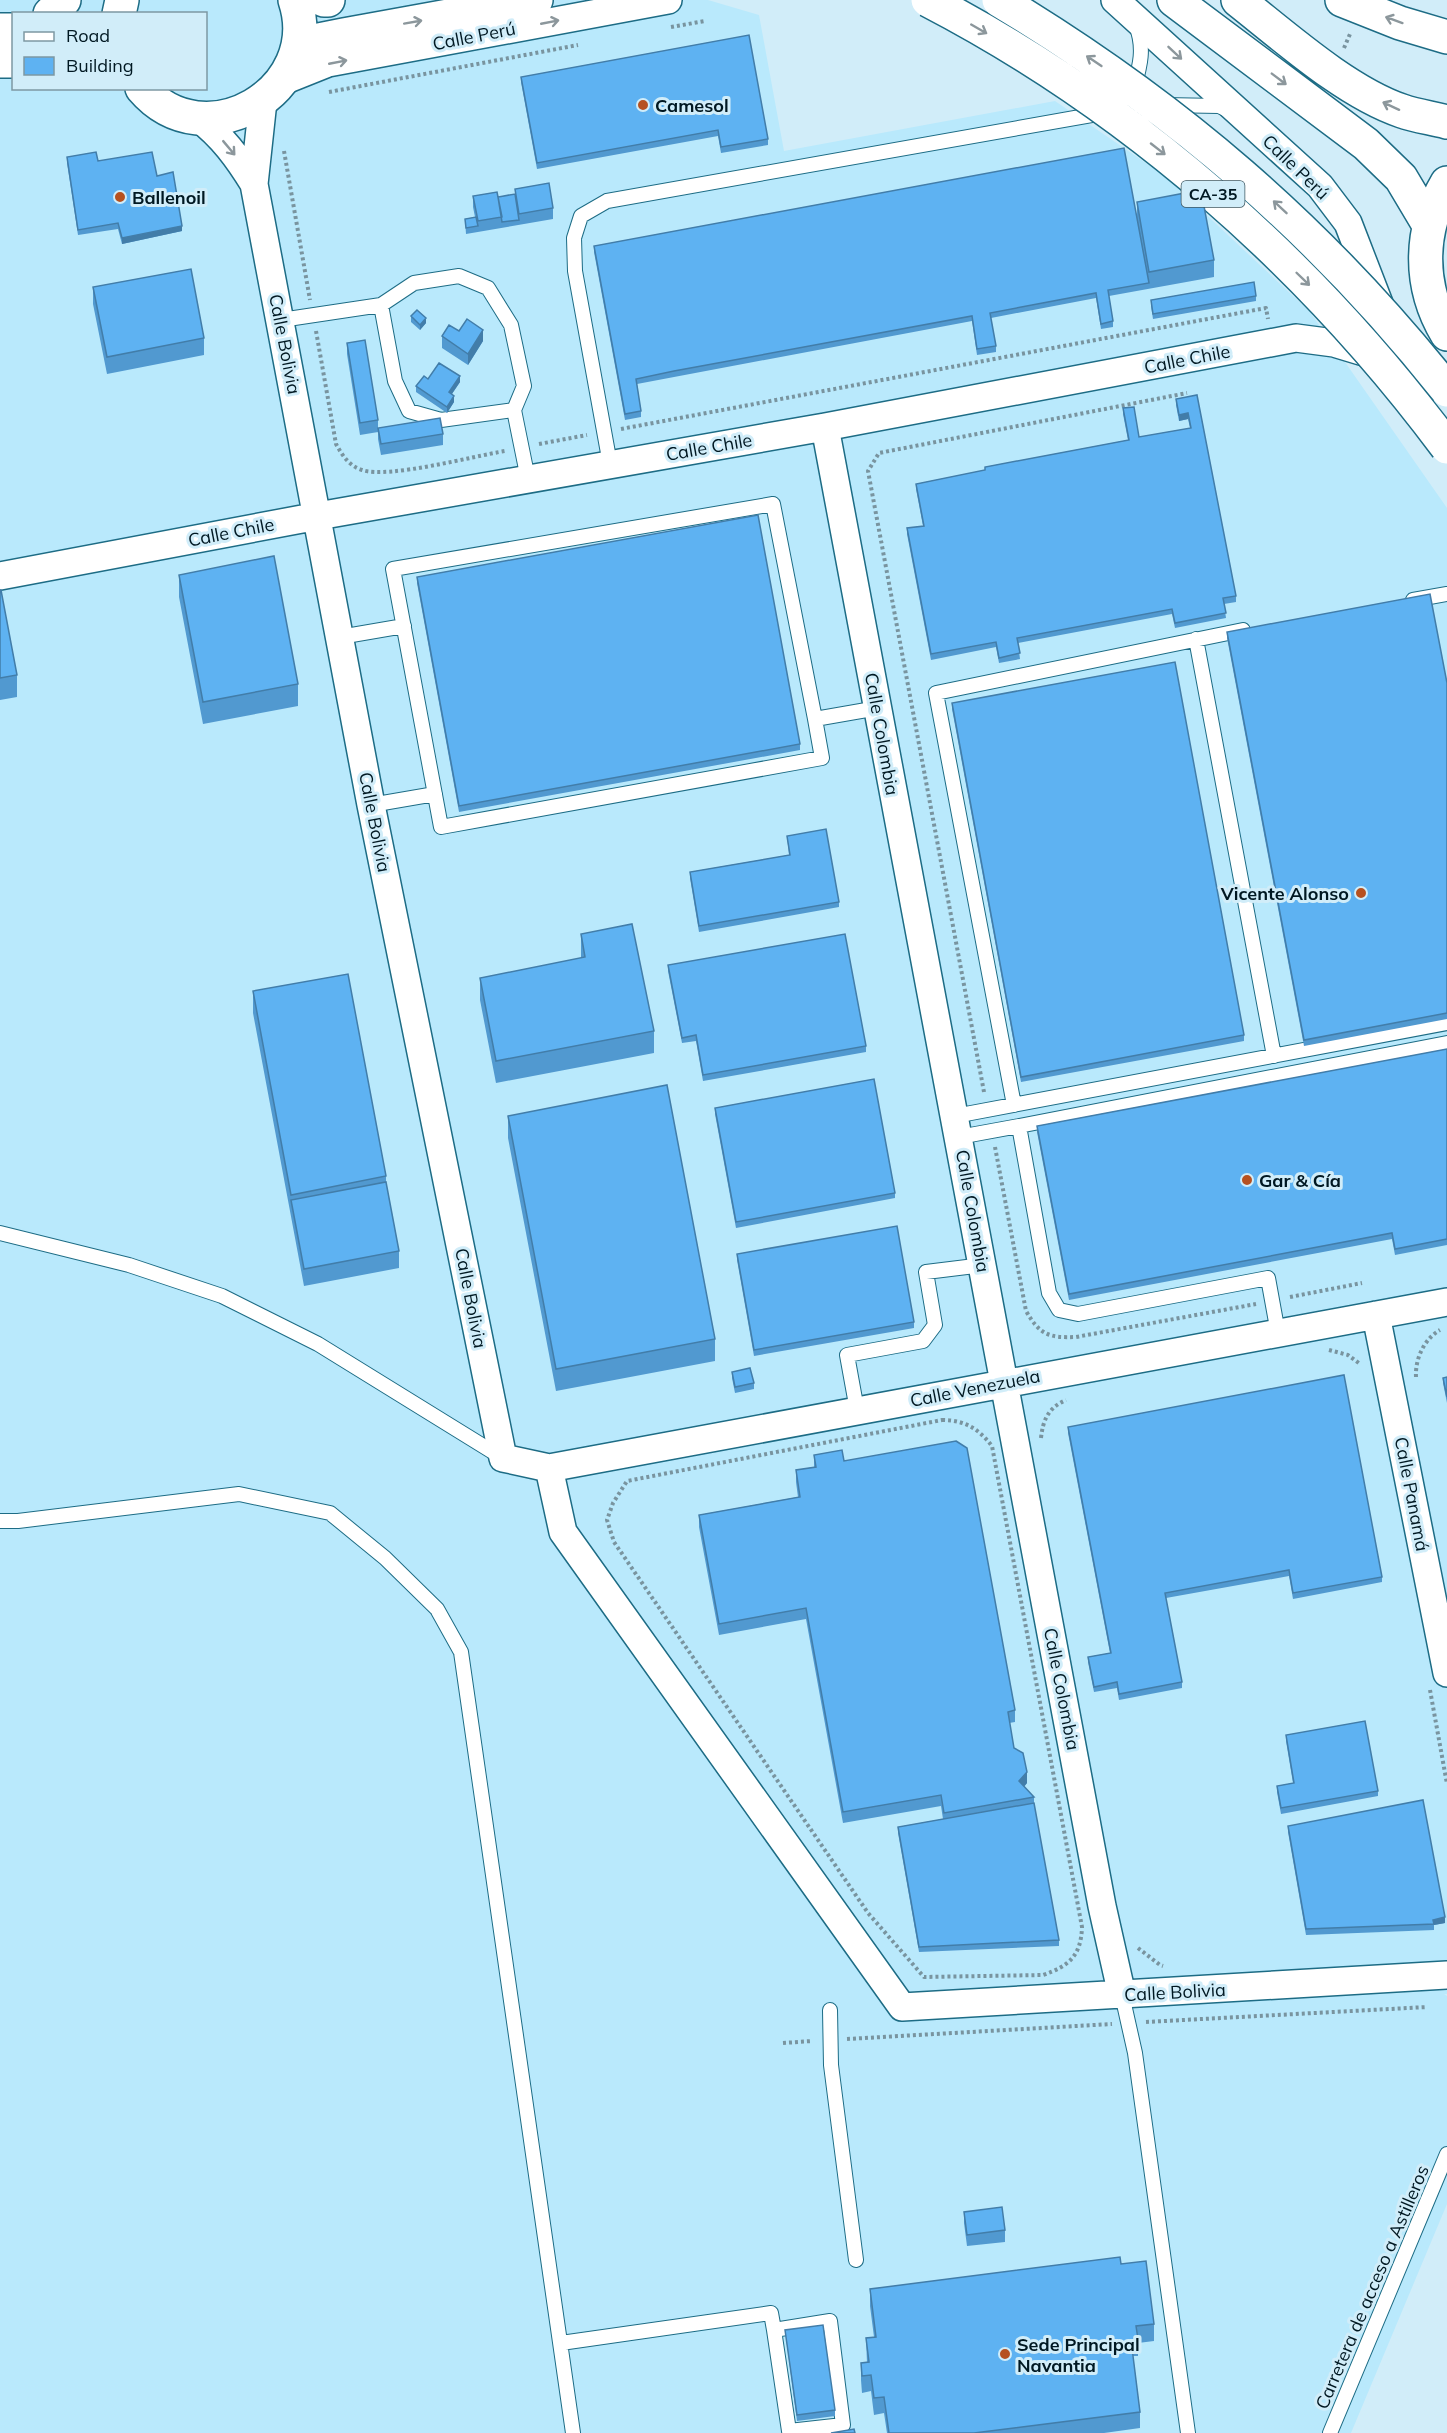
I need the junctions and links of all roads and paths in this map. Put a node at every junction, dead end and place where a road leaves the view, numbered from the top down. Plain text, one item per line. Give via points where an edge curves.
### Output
1 (64, 0) edge
2 (295, 0) edge
3 (536, 0) edge
4 (668, 0) edge
5 (928, 0) edge
6 (999, 0) edge
7 (1174, 0) edge
8 (1238, 0) edge
9 (1342, 0) edge
10 (1123, 6) edge
11 (52, 12) edge
12 (705, 21) dead end
13 (660, 29) dead end
14 (1350, 34) dead end
15 (1447, 37) edge
16 (580, 44) dead end
17 (1342, 54) dead end
18 (281, 78) junction
19 (144, 90) edge
20 (318, 94) dead end
21 (1243, 115) junction
22 (198, 118) junction
23 (1071, 118) junction
24 (1447, 122) edge
25 (283, 144) dead end
26 (1447, 183) edge
27 (254, 184) junction
28 (1429, 225) junction
29 (1361, 256) junction
30 (381, 305) junction
31 (313, 315) junction
32 (280, 320) junction
33 (1447, 334) edge
34 (1292, 339) junction
35 (1409, 381) junction
36 (1447, 390) edge
37 (1187, 393) dead end
38 (514, 410) junction
39 (825, 427) junction
40 (604, 432) junction
41 (521, 447) junction
42 (1447, 449) edge
43 (610, 464) junction
44 (528, 479) junction
45 (318, 516) junction
46 (0, 576) edge
47 (1447, 594) edge
48 (1401, 602) edge
49 (404, 626) junction
50 (1253, 628) edge
51 (340, 637) junction
52 (1196, 639) junction
53 (878, 708) junction
54 (815, 719) junction
55 (435, 794) junction
56 (371, 805) junction
57 (1447, 1023) edge
58 (1447, 1043) edge
59 (1274, 1056) junction
60 (1014, 1105) junction
61 (987, 1110) junction
62 (957, 1126) junction
63 (1019, 1126) junction
64 (992, 1131) junction
65 (0, 1233) edge
66 (983, 1265) junction
67 (1362, 1283) dead end
68 (1272, 1301) junction
69 (1447, 1302) edge
70 (1376, 1315) junction
71 (1447, 1326) edge
72 (1278, 1333) junction
73 (1322, 1351) dead end
74 (1363, 1367) dead end
75 (1004, 1382) junction
76 (1416, 1384) dead end
77 (1075, 1395) dead end
78 (856, 1410) junction
79 (942, 1420) joint
80 (1041, 1443) dead end
81 (503, 1458) junction
82 (549, 1468) junction
83 (0, 1521) edge
84 (1438, 1677) edge
85 (1447, 1784) edge
86 (1135, 1943) dead end
87 (1169, 1966) dead end
88 (1447, 1976) edge
89 (1122, 1995) junction
90 (1427, 2007) dead end
91 (830, 2010) dead end
92 (1128, 2023) junction
93 (830, 2040) junction
94 (783, 2043) dead end
95 (1447, 2154) edge
96 (856, 2260) dead end
97 (774, 2330) junction
98 (561, 2343) junction
99 (789, 2432) edge
100 (573, 2433) edge
101 (1188, 2433) edge
102 (1330, 2433) edge

1 - 11 main road
2 - 18 main road via 300,21
18 -> 3 main road, Calle Perú via 319,40
18 -> 4 street, Calle Perú via 328,63
5 -> 42 main road, CA-35, bridge via 1085,95 1225,204 1311,286 1392,374
36 -> 6 main road, CA-35, bridge via 1357,284 1271,199 1179,121 1081,51
7 -> 28 main road via 1366,144 1401,178
24 -> 8 main road via 1402,111 1363,92
15 -> 9 main road
10 -> 21 street, Calle Perú
10 - 23 lane via 1140,36 1142,57 1134,89 1104,107
12 - 13 path
14 - 17 path
16 - 20 path
18 - 22 main road via 232,115
18 - 27 street, Calle Bolivia
19 - 22 main road via 169,109
21 - 23 lane via 1219,106 1170,104
21 - 29 street, Calle Perú via 1320,186 1348,223
22 -> 27 street, Calle Bolivia via 215,131
23 - 40 lane via 607,201 581,216 574,238 575,271
25 - 31 path
26 - 28 main road
27 - 32 street, Calle Bolivia
28 - 33 main road via 1426,277 1434,309
29 - 34 street via 1352,299 1338,315
29 - 35 street, Calle Perú
30 - 31 lane
30 - 38 lane via 395,381 409,411 441,420
30 - 38 lane via 414,283 459,276 488,288 511,325 524,386
31 - 32 lane
31 - 41 path via 336,444 344,459 361,470 382,474
32 - 45 street, Calle Bolivia
34 - 35 street, Calle Chile via 1334,343 1377,355
34 - 39 street, Calle Chile
34 - 40 path via 1283,319 1268,322 1266,308
35 - 42 street
37 - 61 path via 879,453 868,471
38 - 41 lane
39 - 43 street, Calle Chile
39 - 53 street, Calle Colombia
40 - 41 path
40 - 43 lane
41 - 44 lane
43 - 44 street, Calle Chile
44 - 45 street, Calle Chile
45 - 46 street, Calle Chile
45 - 51 street, Calle Bolivia
47 - 48 lane
49 - 51 lane
49 - 54 lane via 393,569 773,504
49 - 55 lane
50 - 52 lane
51 - 56 street, Calle Bolivia
52 - 59 lane
52 - 60 lane via 936,693
53 - 54 lane
53 - 62 street, Calle Colombia
54 - 55 lane via 822,758 441,827
55 - 56 lane
56 - 81 street, Calle Bolivia
57 - 59 lane
58 - 63 lane
59 - 60 lane
60 - 61 lane
61 - 62 lane
62 - 64 lane
62 - 66 street, Calle Colombia
63 - 64 lane
63 - 68 lane via 1049,1293 1059,1310 1078,1314 1268,1278
64 - 68 path via 1026,1311 1035,1328 1054,1338 1076,1337
65 - 81 lane via 129,1265 222,1296 318,1344
66 - 75 street, Calle Colombia
66 - 78 lane via 926,1272 935,1324 923,1341 847,1355
67 - 68 path
68 - 72 lane
69 - 70 street, Calle Venezuela
70 - 72 street, Calle Venezuela
70 - 84 street, Calle Panamá
71 - 76 path via 1435,1333 1417,1358
72 - 75 street, Calle Venezuela
73 - 74 path via 1348,1354
75 - 78 street, Calle Venezuela
75 - 89 street, Calle Colombia
77 - 80 path via 1047,1413
78 - 82 street, Calle Venezuela
79 - 79 path via 627,1481 607,1520 614,1542 636,1576 868,1913 924,1977 1043,1975 1062,1968 1075,1957 1082,1940 1046,1724 992,1446 969,1425
81 - 82 street, Calle Venezuela
82 - 89 street, Calle Bolivia via 563,1532 902,2007
83 - 98 lane via 239,1494 330,1513 385,1557 437,1609 461,1652
84 - 85 path
86 - 87 path via 1140,1952 1160,1965
88 - 89 street, Calle Bolivia
89 - 92 lane
90 - 92 path
91 - 93 lane
92 - 93 path
92 - 101 lane
93 - 94 path
93 - 96 lane
95 - 102 lane, Carretera de acceso a Astilleros
97 - 98 lane via 771,2313
97 - 99 lane
97 - 99 lane via 830,2321 843,2424
98 - 100 lane

